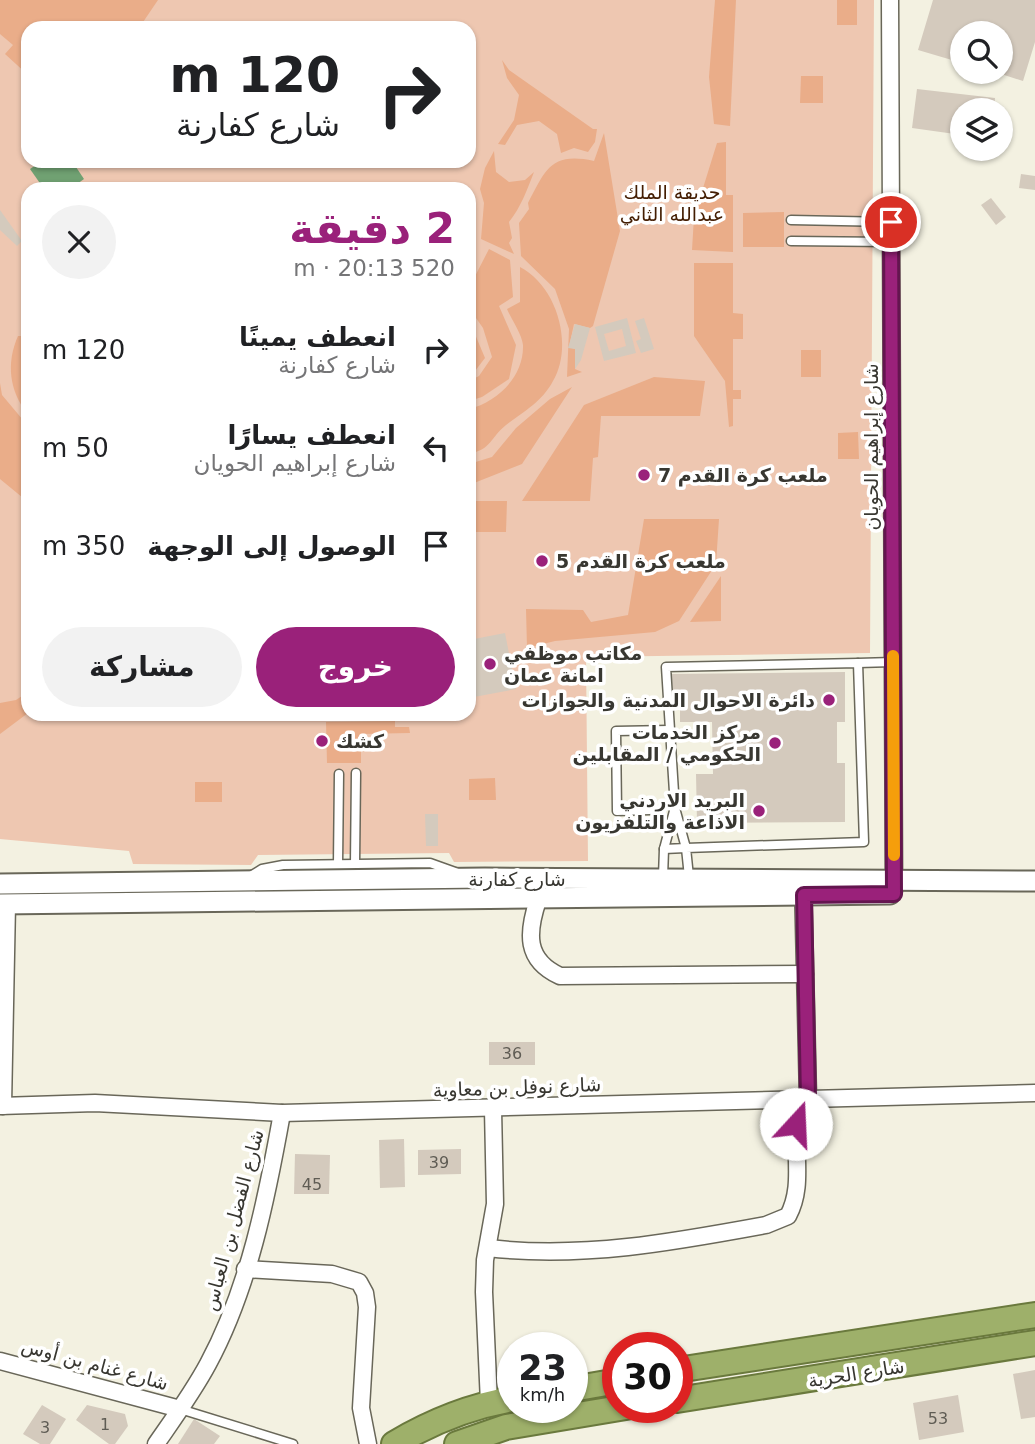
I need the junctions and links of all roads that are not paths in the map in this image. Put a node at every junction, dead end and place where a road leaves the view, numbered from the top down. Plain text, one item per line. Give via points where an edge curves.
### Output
1 (890, 0) edge
2 (791, 220) dead end
3 (891, 222) junction
4 (790, 241) dead end
5 (891, 242) junction
6 (893, 662) junction
7 (858, 663) junction
8 (670, 730) junction
9 (356, 773) dead end
10 (338, 774) dead end
11 (674, 808) junction
12 (650, 810) dead end
13 (686, 848) junction
14 (664, 849) junction
15 (338, 864) junction
16 (355, 864) junction
17 (467, 878) junction
18 (663, 880) junction
19 (689, 880) junction
20 (1035, 881) edge
21 (243, 882) junction
22 (0, 884) edge
23 (894, 887) junction
24 (803, 888) junction
25 (1035, 894) edge
26 (538, 900) junction
27 (4, 904) edge
28 (805, 974) junction
29 (1035, 1093) edge
30 (808, 1098) junction
31 (1, 1106) edge
32 (493, 1109) junction
33 (282, 1113) junction
34 (488, 1248) junction
35 (245, 1269) junction
36 (1035, 1314) edge
37 (1035, 1343) edge
38 (0, 1361) edge
39 (693, 1367) edge
40 (497, 1375) edge
41 (693, 1397) edge
42 (497, 1402) edge
43 (180, 1409) junction
44 (602, 1411) edge
45 (466, 1443) edge
46 (156, 1444) edge
47 (293, 1444) edge
48 (368, 1444) edge
49 (394, 1444) edge

1 - 3 street, شارع إبراهيم الحويان
2 - 3 lane
3 - 5 street, شارع إبراهيم الحويان
4 - 5 lane
5 - 6 street, شارع إبراهيم الحويان
6 - 7 lane
6 - 23 street, شارع إبراهيم الحويان
7 - 8 lane via 666,667
7 - 13 lane via 864,842
8 - 11 lane
8 - 12 lane via 615,731 617,811
9 - 16 lane
10 - 15 lane
11 - 13 lane
11 - 14 lane
13 - 14 lane
13 - 19 lane
14 - 18 lane
15 - 16 lane
15 - 21 lane via 273,865
16 - 17 lane via 430,863
17 - 18 street, شارع كفارنة
17 - 21 street, شارع كفارنة
18 - 19 street, شارع كفارنة
19 - 24 street, شارع كفارنة
20 - 23 street, شارع كفارنة
21 - 22 street, شارع كفارنة
23 - 24 street, شارع كفارنة
23 - 25 street, شارع كفارنة
24 - 26 street, شارع كفارنة
24 - 28 street
26 - 27 street, شارع كفارنة
26 - 28 street via 530,924 533,951 541,967 560,976
27 - 31 street
28 - 30 street
29 - 30 street, شارع نوفل بن معاوية
30 - 32 street, شارع نوفل بن معاوية
30 - 34 street via 796,1124 797,1196 788,1216 779,1221 658,1244 574,1252
31 - 33 street, شارع نوفل بن معاوية via 95,1103
32 - 33 street, شارع نوفل بن معاوية
32 - 34 street via 495,1204
33 - 35 street, شارع الفضل بن العباس
34 - 40 street via 484,1292
35 - 43 street, شارع الفضل بن العباس via 225,1330
35 - 48 street via 332,1274 359,1282 367,1307 361,1408
36 - 39 highway, شارع الحرية
37 - 41 highway, شارع الحرية
38 - 43 street, شارع غنام بن أوس
42 - 49 highway via 442,1419
43 - 46 street, شارع الفضل بن العباس
43 - 47 lane
44 - 45 highway via 506,1427

